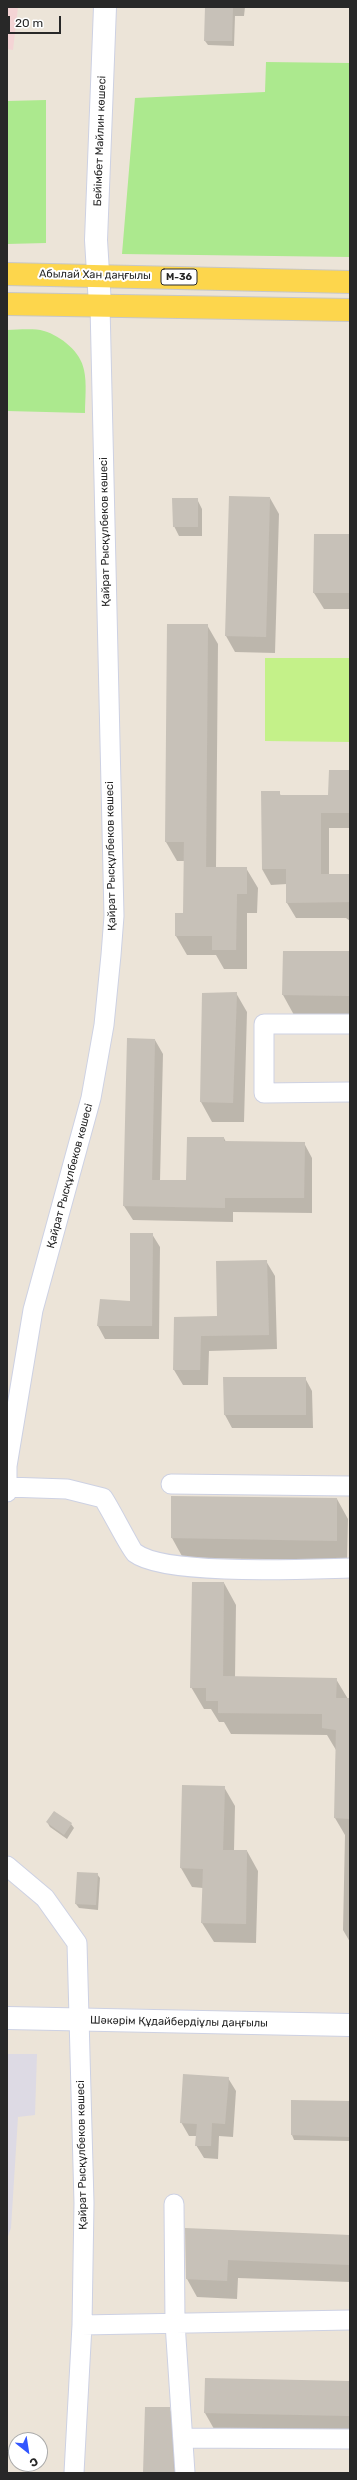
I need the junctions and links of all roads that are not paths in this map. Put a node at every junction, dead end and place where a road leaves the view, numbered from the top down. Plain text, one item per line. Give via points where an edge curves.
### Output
1 (105, 7) edge
2 (7, 274) edge
3 (99, 275) junction
4 (350, 282) edge
5 (7, 304) edge
6 (100, 305) junction
7 (350, 310) edge
8 (349, 1028) edge
9 (350, 1092) edge
10 (171, 1484) dead end
11 (350, 1486) edge
12 (7, 1487) edge
13 (7, 1492) edge
14 (350, 1568) edge
15 (7, 1866) edge
16 (7, 2018) edge
17 (78, 2019) junction
18 (350, 2025) edge
19 (174, 2204) dead end
20 (350, 2320) edge
21 (175, 2323) junction
22 (82, 2324) junction
23 (183, 2438) junction
24 (350, 2439) edge
25 (74, 2473) edge
26 (185, 2473) edge

1 - 3 main road, Бейімбет Майлин көшесі via 96,240
2 - 3 main road, Абылай Хан даңғылы / M-36
3 - 4 main road, Абылай Хан даңғылы / M-36
3 - 6 main road, Бейімбет Майлин көшесі
5 - 6 main road
6 - 7 main road
6 - 12 street, Қайрат Рысқұлбеков көшесі via 114,916 111,955 104,1025 91,1098 33,1310 7,1466
8 - 9 street via 264,1024 264,1093
10 - 11 street
12 - 13 street, Қайрат Рысқұлбеков көшесі
12 - 14 street via 67,1489 103,1498 114,1513 134,1553 155,1563 235,1569
15 - 17 street, Қайрат Рысқұлбеков көшесі via 45,1898 77,1943
16 - 17 main road, Шәкәрім Құдайбердіұлы даңғылы
17 - 18 main road, Шәкәрім Құдайбердіұлы даңғылы
17 - 22 street, Қайрат Рысқұлбеков көшесі via 84,2203
19 - 21 street
20 - 21 street
21 - 22 street
21 - 23 street
22 - 25 street, Қайрат Рысқұлбеков көшесі
23 - 24 street
23 - 26 street

